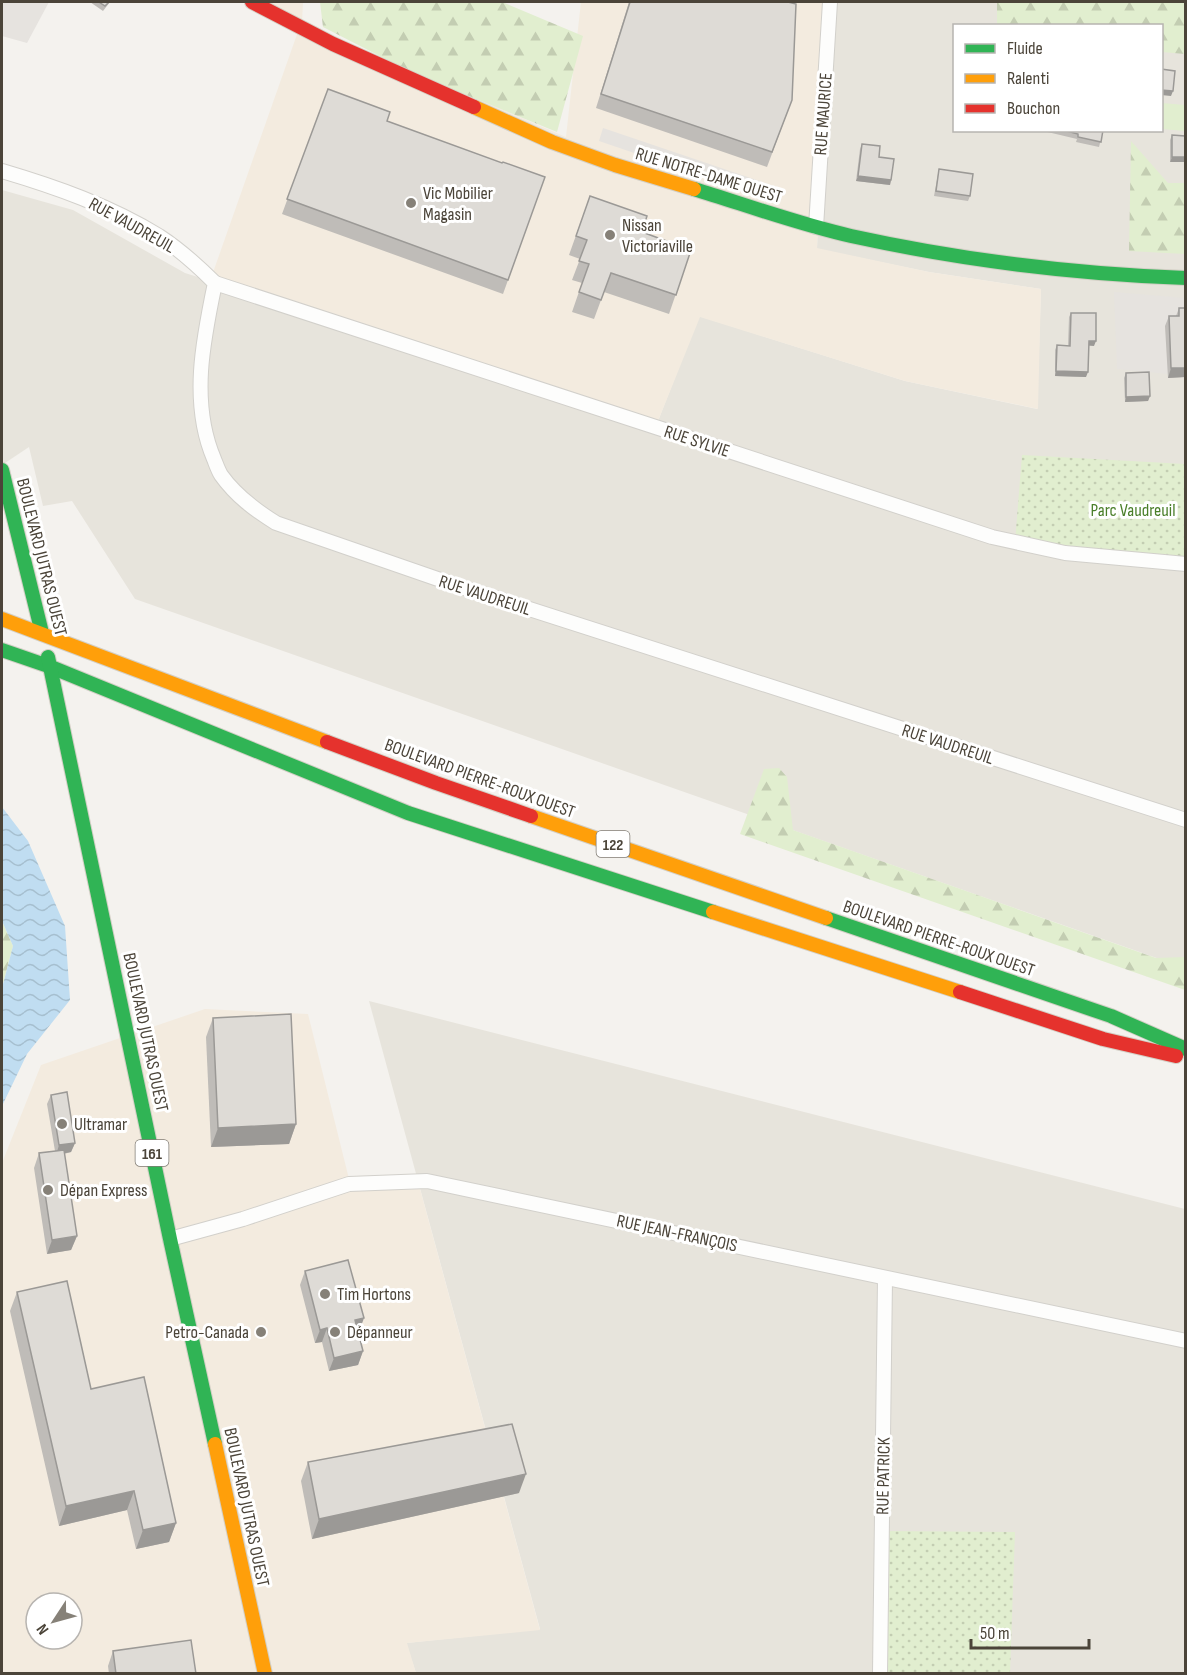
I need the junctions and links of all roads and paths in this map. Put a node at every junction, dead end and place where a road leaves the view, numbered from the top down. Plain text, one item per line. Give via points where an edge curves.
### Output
1 (252, 2) edge
2 (830, 2) edge
3 (2, 171) edge
4 (816, 227) junction
5 (1185, 278) edge
6 (215, 283) junction
7 (2, 470) edge
8 (1185, 564) edge
9 (2, 619) edge
10 (42, 633) junction
11 (2, 650) edge
12 (51, 667) junction
13 (1185, 820) edge
14 (1185, 1049) edge
15 (1185, 1058) edge
16 (170, 1239) junction
17 (885, 1279) junction
18 (1185, 1341) edge
19 (266, 1674) edge
20 (880, 1674) edge

1 - 4 main road, RUE NOTRE-DAME OUEST via 333,44 552,142
2 - 4 street, RUE MAURICE
3 - 6 street, RUE VAUDREUIL via 69,192 118,214 160,237
4 - 5 main road, RUE NOTRE-DAME OUEST via 969,258 1120,275
6 - 8 street, RUE SYLVIE via 992,537 1065,553
6 - 13 street, RUE VAUDREUIL via 200,400 206,441 220,474 250,506 276,523 458,586
7 - 10 main road, BOULEVARD JUTRAS OUEST
9 - 10 main road, BOULEVARD PIERRE-ROUX OUEST / 122
10 - 12 main road, BOULEVARD JUTRAS OUEST / 161
10 - 14 main road, BOULEVARD PIERRE-ROUX OUEST / 122 via 436,783 1111,1016
11 - 12 main road, 122
12 - 15 main road, 122 via 408,813 1102,1039
12 - 16 main road, BOULEVARD JUTRAS OUEST / 161
16 - 17 street, RUE JEAN-FRANÇOIS via 349,1184 427,1181
16 - 19 main road, BOULEVARD JUTRAS OUEST / 161
17 - 18 street, RUE JEAN-FRANÇOIS
17 - 20 street, RUE PATRICK

